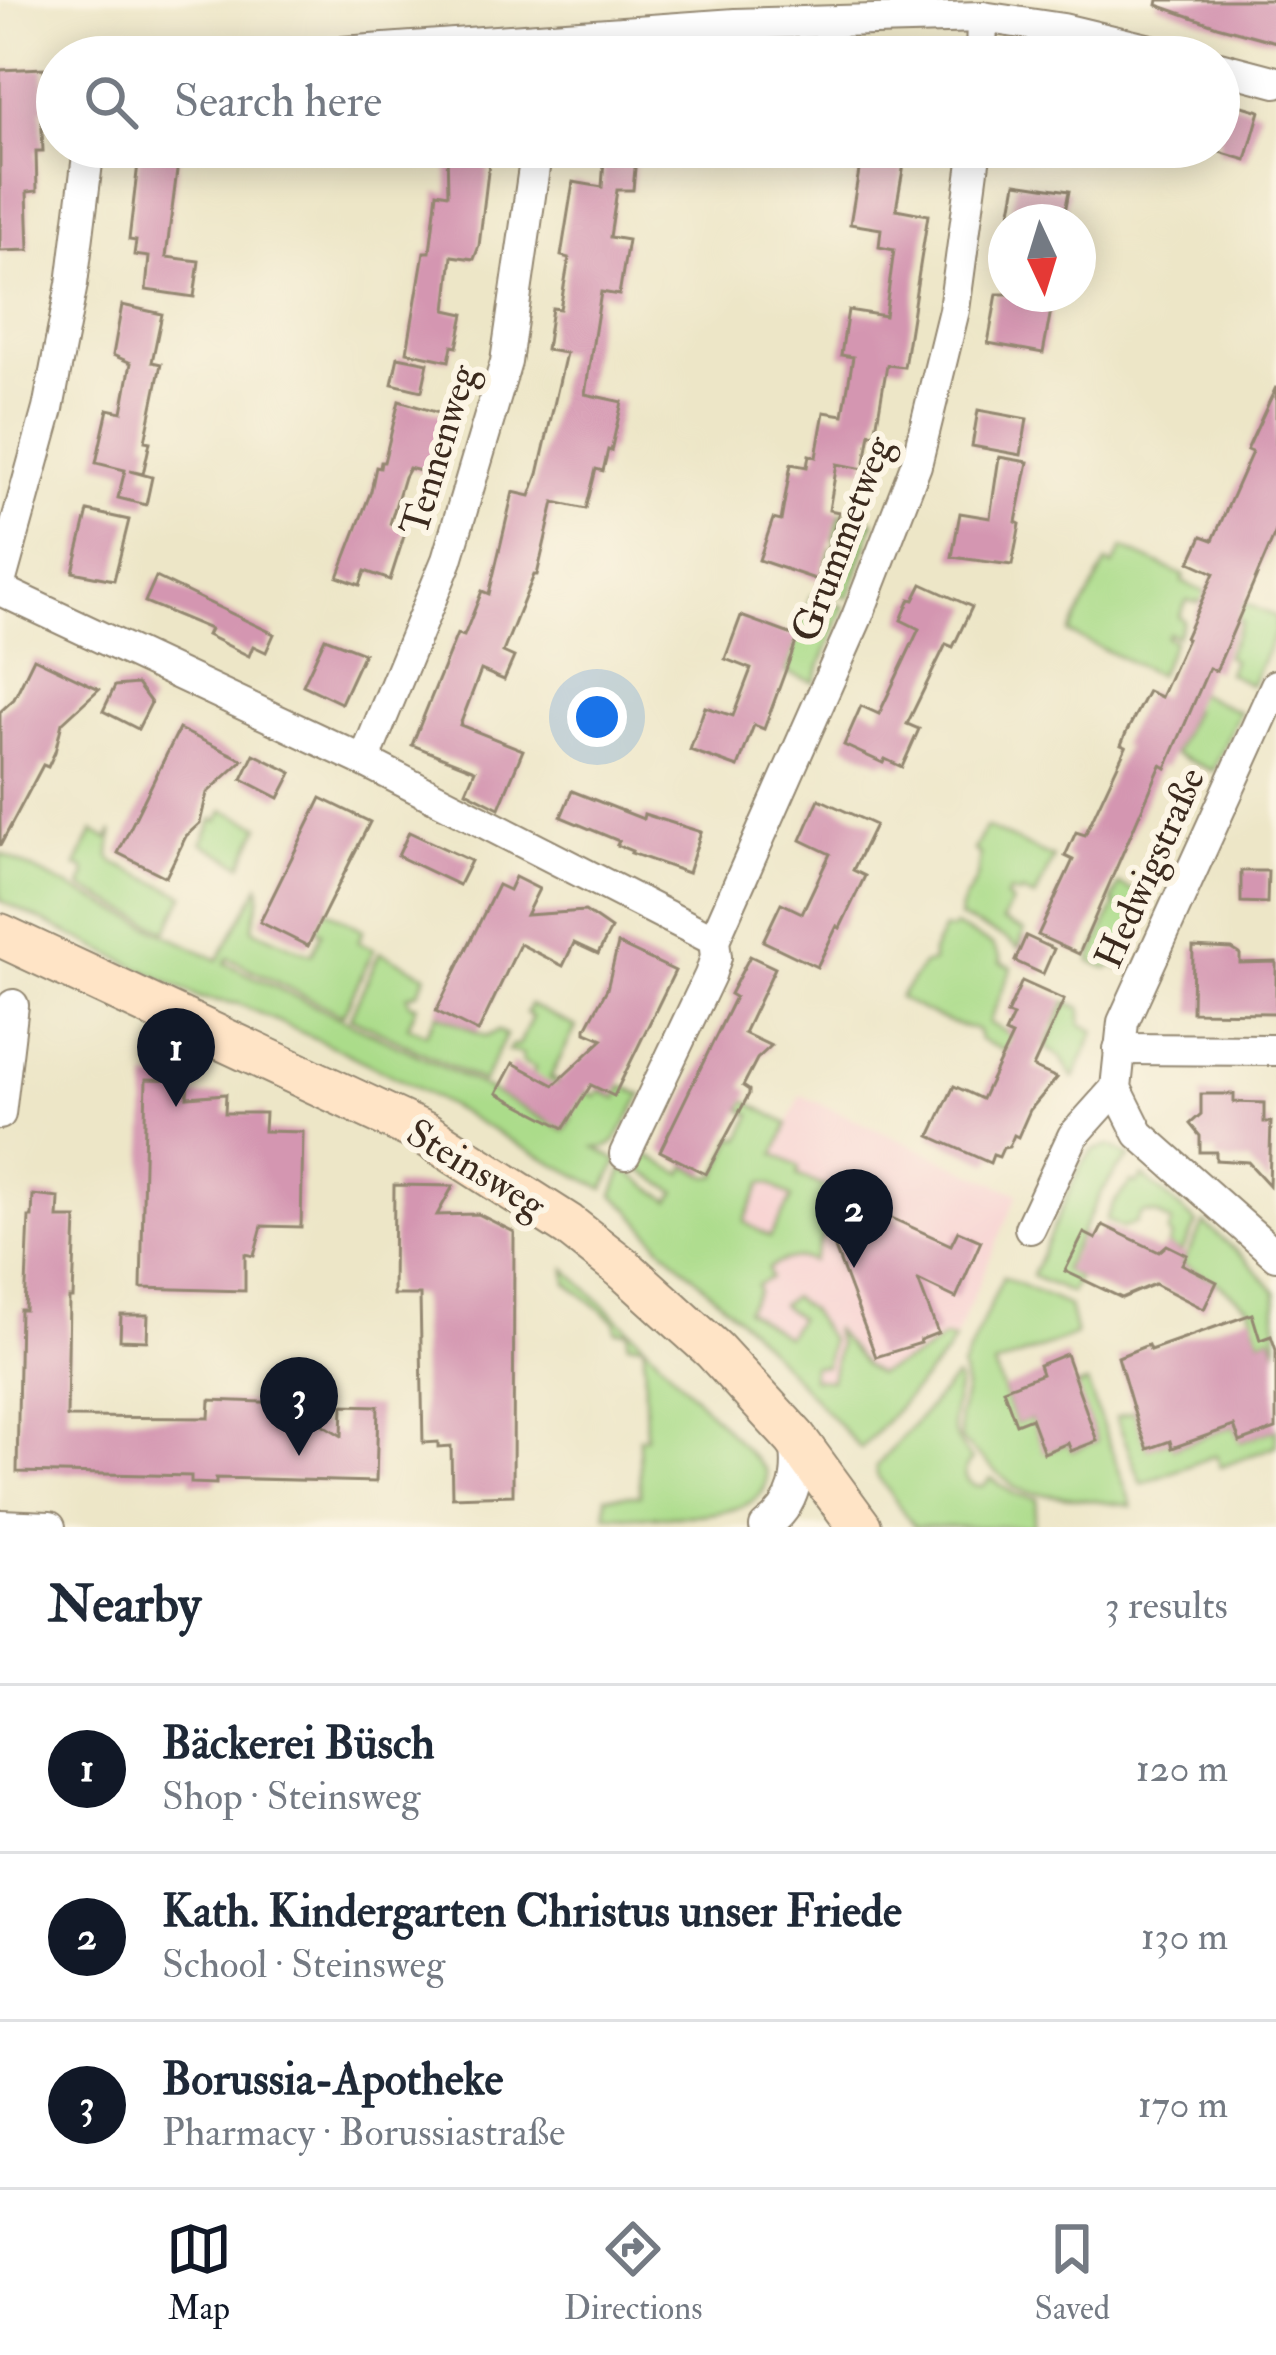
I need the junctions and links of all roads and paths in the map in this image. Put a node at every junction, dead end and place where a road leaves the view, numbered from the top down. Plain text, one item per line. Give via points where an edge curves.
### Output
1 (982, 17) junction
2 (638, 36) edge
3 (982, 36) edge
4 (1093, 36) edge
5 (1240, 73) edge
6 (1276, 82) edge
7 (86, 168) edge
8 (534, 168) edge
9 (973, 168) edge
10 (0, 586) edge
11 (1274, 696) edge
12 (364, 761) junction
13 (0, 934) edge
14 (714, 940) junction
15 (13, 1005) dead end
16 (1119, 1049) junction
17 (1276, 1050) edge
18 (1116, 1088) junction
19 (0, 1114) edge
20 (625, 1154) dead end
21 (1030, 1228) dead end
22 (1276, 1254) edge
23 (795, 1438) junction
24 (0, 1525) edge
25 (50, 1527) edge
26 (765, 1527) edge
27 (860, 1527) edge

1 - 2 street via 735,24
1 - 3 street
1 - 4 street
5 - 6 street
7 - 10 street via 48,409
8 - 12 street, Tennenweg via 506,362 447,560
9 - 14 street, Grummetweg via 954,310 916,465
10 - 12 street
11 - 16 street, Hedwigstraße via 1124,1022
12 - 14 street
13 - 23 main road, Steinsweg via 424,1133 478,1166 636,1280
14 - 20 street, Grummetweg via 710,975
15 - 19 street
16 - 17 street
16 - 18 street, Hedwigstraße
18 - 21 street via 1073,1136
18 - 22 street via 1139,1134
23 - 26 street via 793,1495
23 - 27 main road, Steinsweg
24 - 25 street

